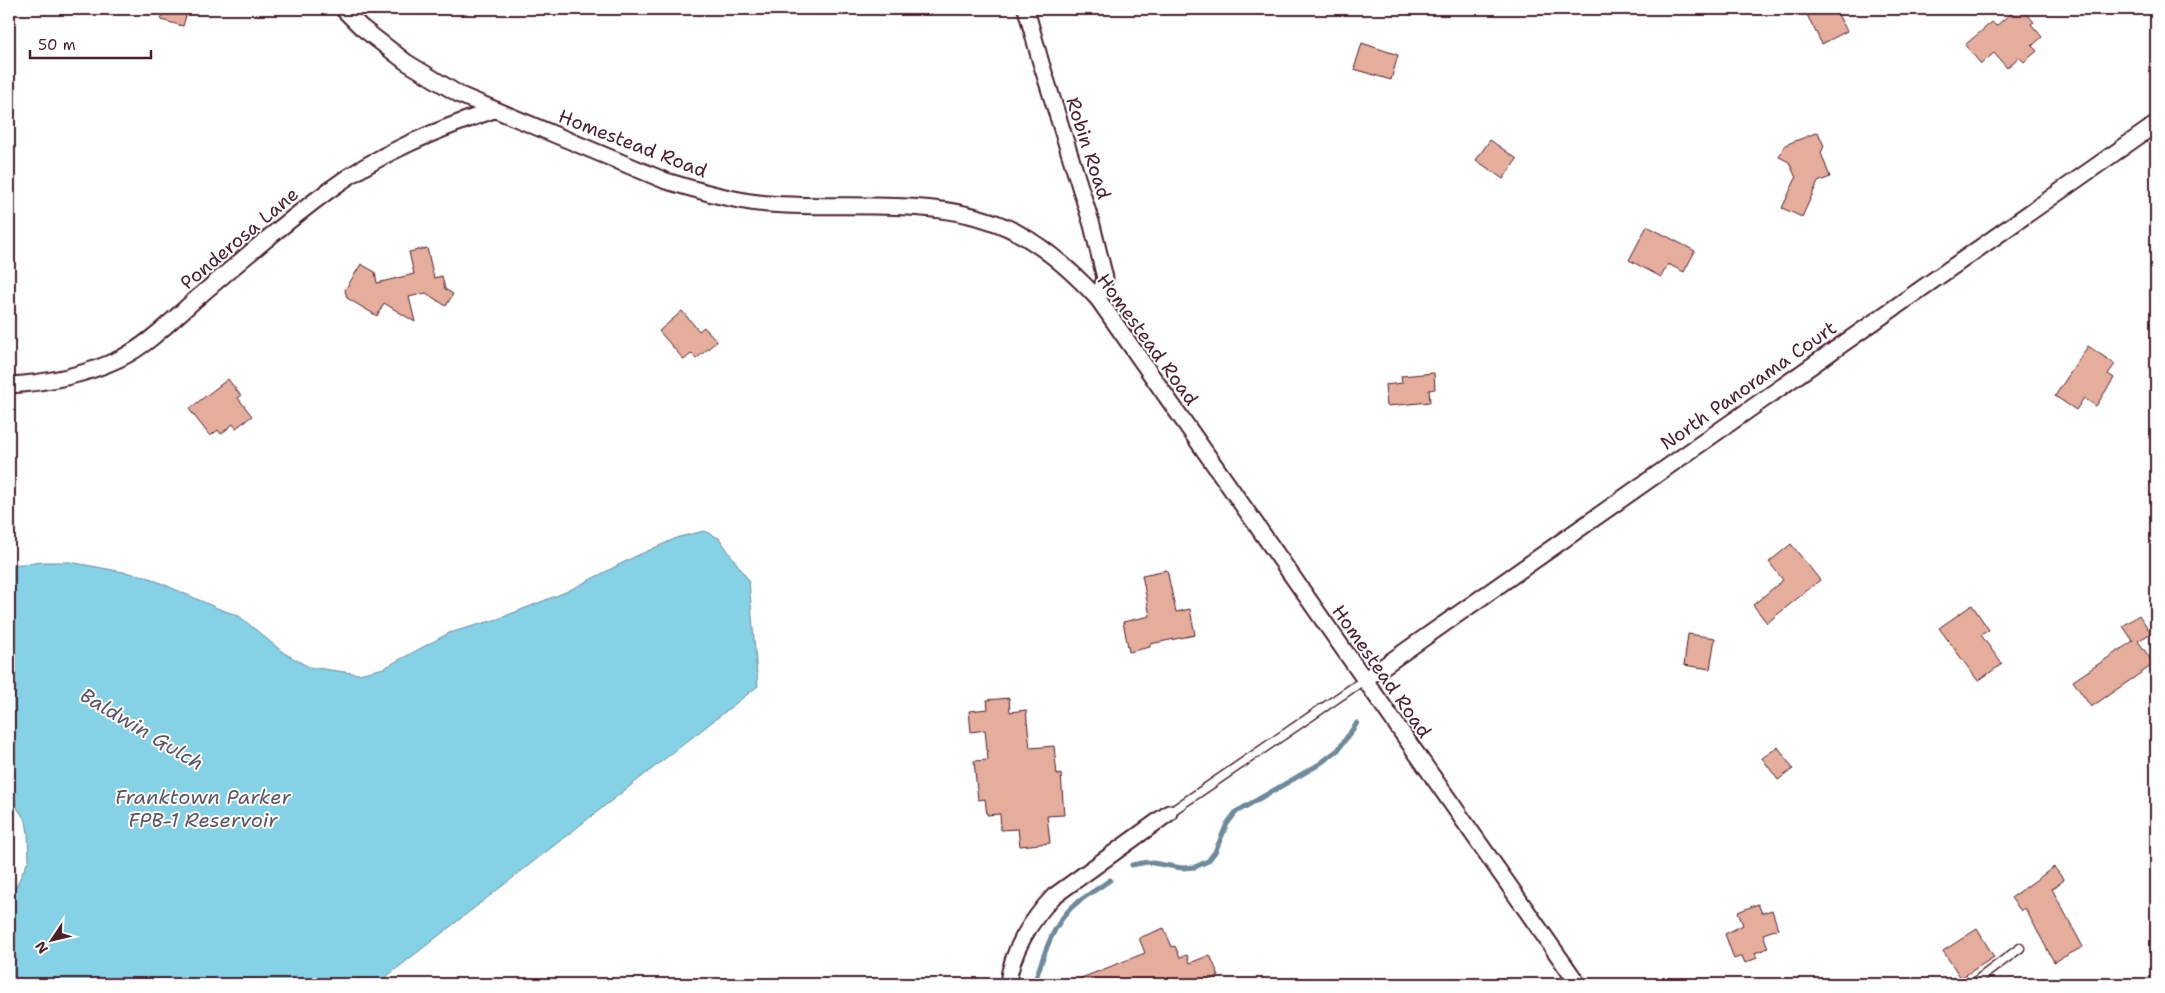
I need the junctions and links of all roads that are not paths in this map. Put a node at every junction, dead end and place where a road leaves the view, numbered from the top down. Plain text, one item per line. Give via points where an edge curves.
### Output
1 (343, 9) edge
2 (1026, 9) edge
3 (494, 110) junction
4 (2156, 124) edge
5 (1098, 299) junction
6 (9, 385) edge
7 (1364, 680) junction
8 (1169, 813) joint
9 (2020, 948) dead end
10 (1008, 984) edge
11 (1578, 984) edge
12 (1972, 984) edge

1 - 3 street, Homestead Road via 406,62 460,95
2 - 5 street, Robin Road via 1094,233 1105,278
3 - 5 street, Homestead Road via 666,181 701,192 759,203 925,208 994,222 1016,232 1063,263
3 - 6 street, Ponderosa Lane via 395,150 330,190 146,341 120,358 65,377
4 - 7 street, North Panorama Court
5 - 7 street, Homestead Road
7 - 8 lane
7 - 11 street, Homestead Road
8 - 10 street via 1054,896 1041,910 1018,950
9 - 12 lane

